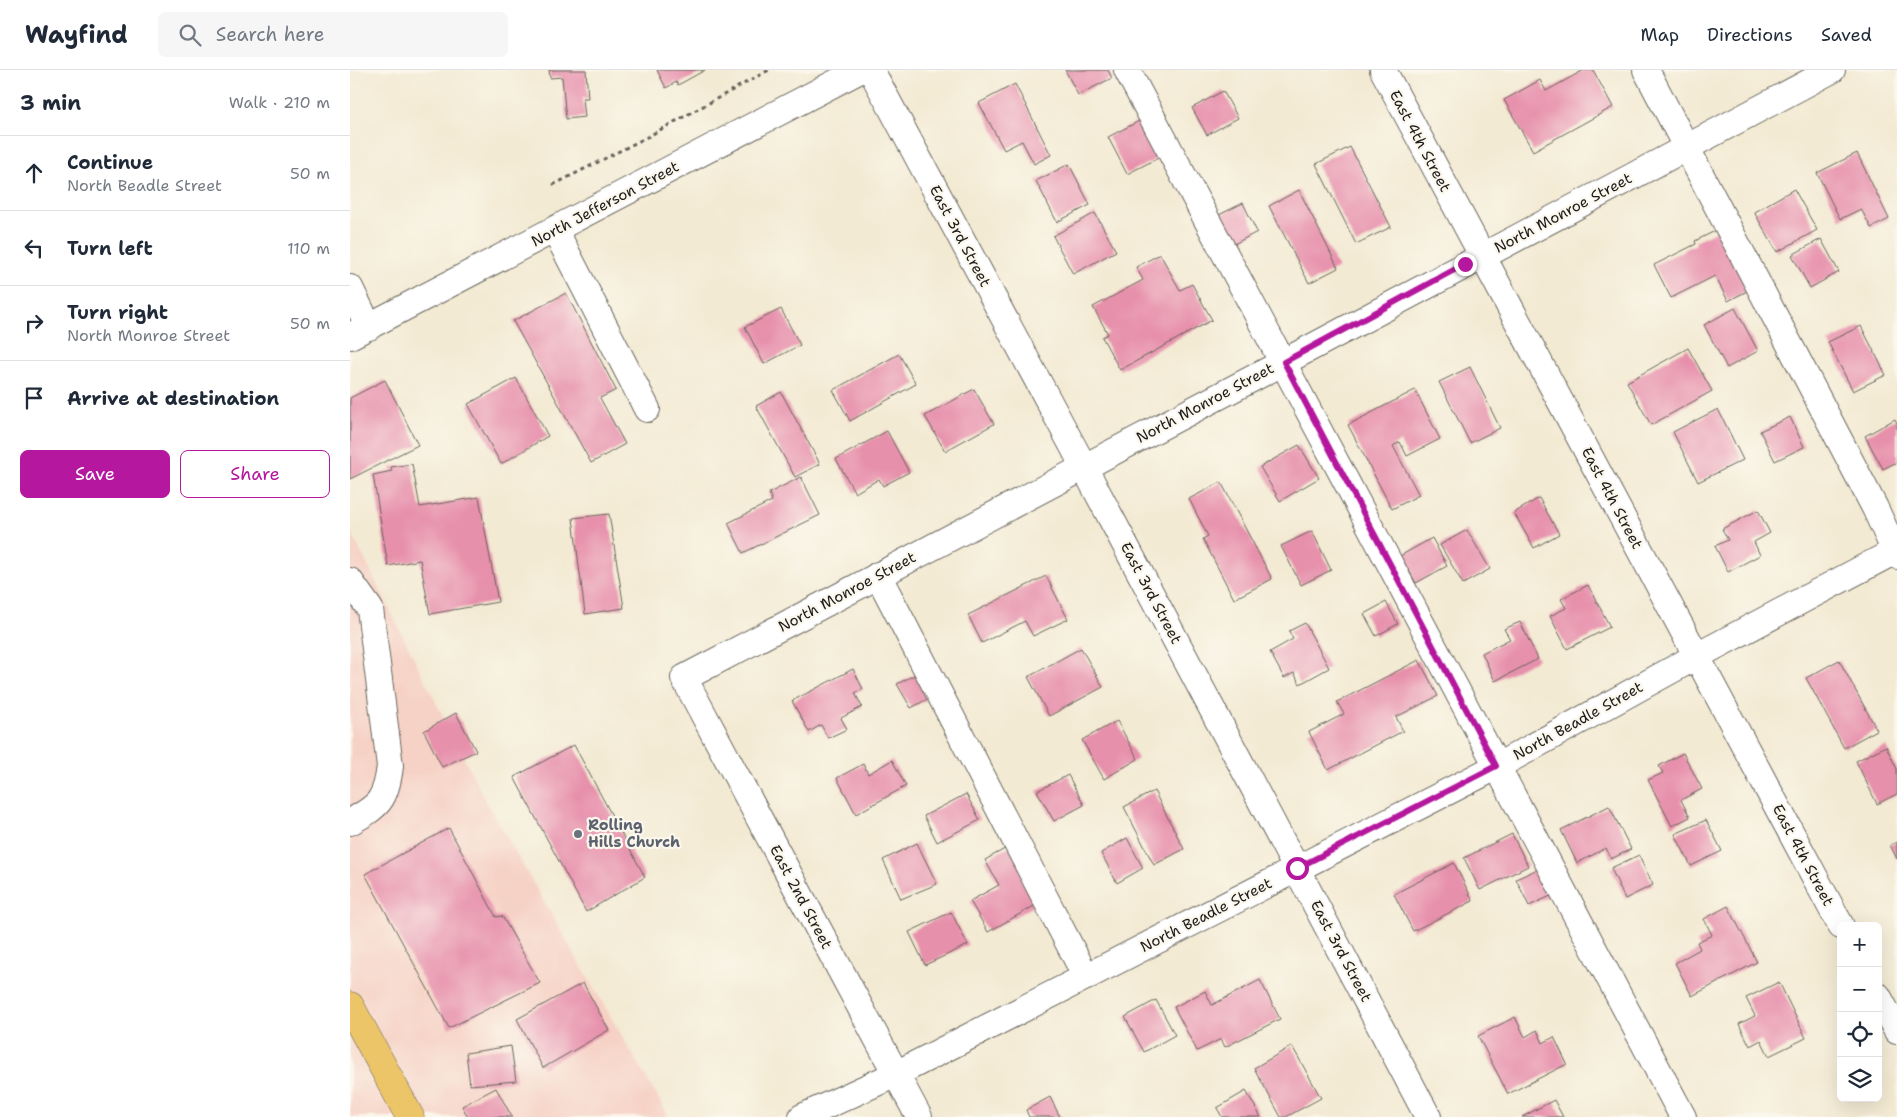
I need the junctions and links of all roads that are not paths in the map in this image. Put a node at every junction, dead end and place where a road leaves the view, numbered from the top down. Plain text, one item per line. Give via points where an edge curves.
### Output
1 (860, 70) edge
2 (871, 70) edge
3 (1127, 70) edge
4 (1383, 70) edge
5 (1646, 70) edge
6 (1832, 70) edge
7 (1687, 147) junction
8 (555, 230) junction
9 (1481, 256) junction
10 (350, 288) edge
11 (359, 332) edge
12 (1284, 362) junction
13 (647, 409) dead end
14 (1084, 467) junction
15 (1896, 553) edge
16 (878, 575) junction
17 (350, 581) edge
18 (1697, 656) junction
19 (684, 678) joint
20 (1496, 766) junction
21 (350, 822) edge
22 (1297, 868) junction
23 (1839, 922) edge
24 (1086, 977) junction
25 (1882, 1003) edge
26 (350, 1006) edge
27 (1897, 1031) edge
28 (896, 1074) junction
29 (410, 1117) edge
30 (802, 1117) edge
31 (919, 1117) edge
32 (1428, 1117) edge
33 (1684, 1117) edge

1 - 8 street, North Jefferson Street
2 - 14 street, East 3rd Street
3 - 12 street
4 - 9 street, East 4th Street
5 - 7 street
6 - 7 street, North Monroe Street
7 - 9 street, North Monroe Street
7 - 15 street
8 - 11 street, North Jefferson Street
8 - 13 street
9 - 12 street, North Monroe Street
9 - 18 street, East 4th Street
10 - 11 street
12 - 14 street, North Monroe Street
12 - 20 street
14 - 16 street, North Monroe Street
14 - 22 street, East 3rd Street
15 - 18 street, North Beadle Street
16 - 19 street, North Monroe Street
16 - 24 street
17 - 21 street via 370,609 390,766 387,789 374,809
18 - 20 street, North Beadle Street
18 - 23 street, East 4th Street
19 - 28 street, East 2nd Street
20 - 22 street, North Beadle Street
20 - 33 street
22 - 24 street, North Beadle Street
22 - 32 street, East 3rd Street
24 - 28 street, North Beadle Street
25 - 27 street
26 - 29 main road
28 - 30 street, North Beadle Street
28 - 31 street, East 2nd Street

